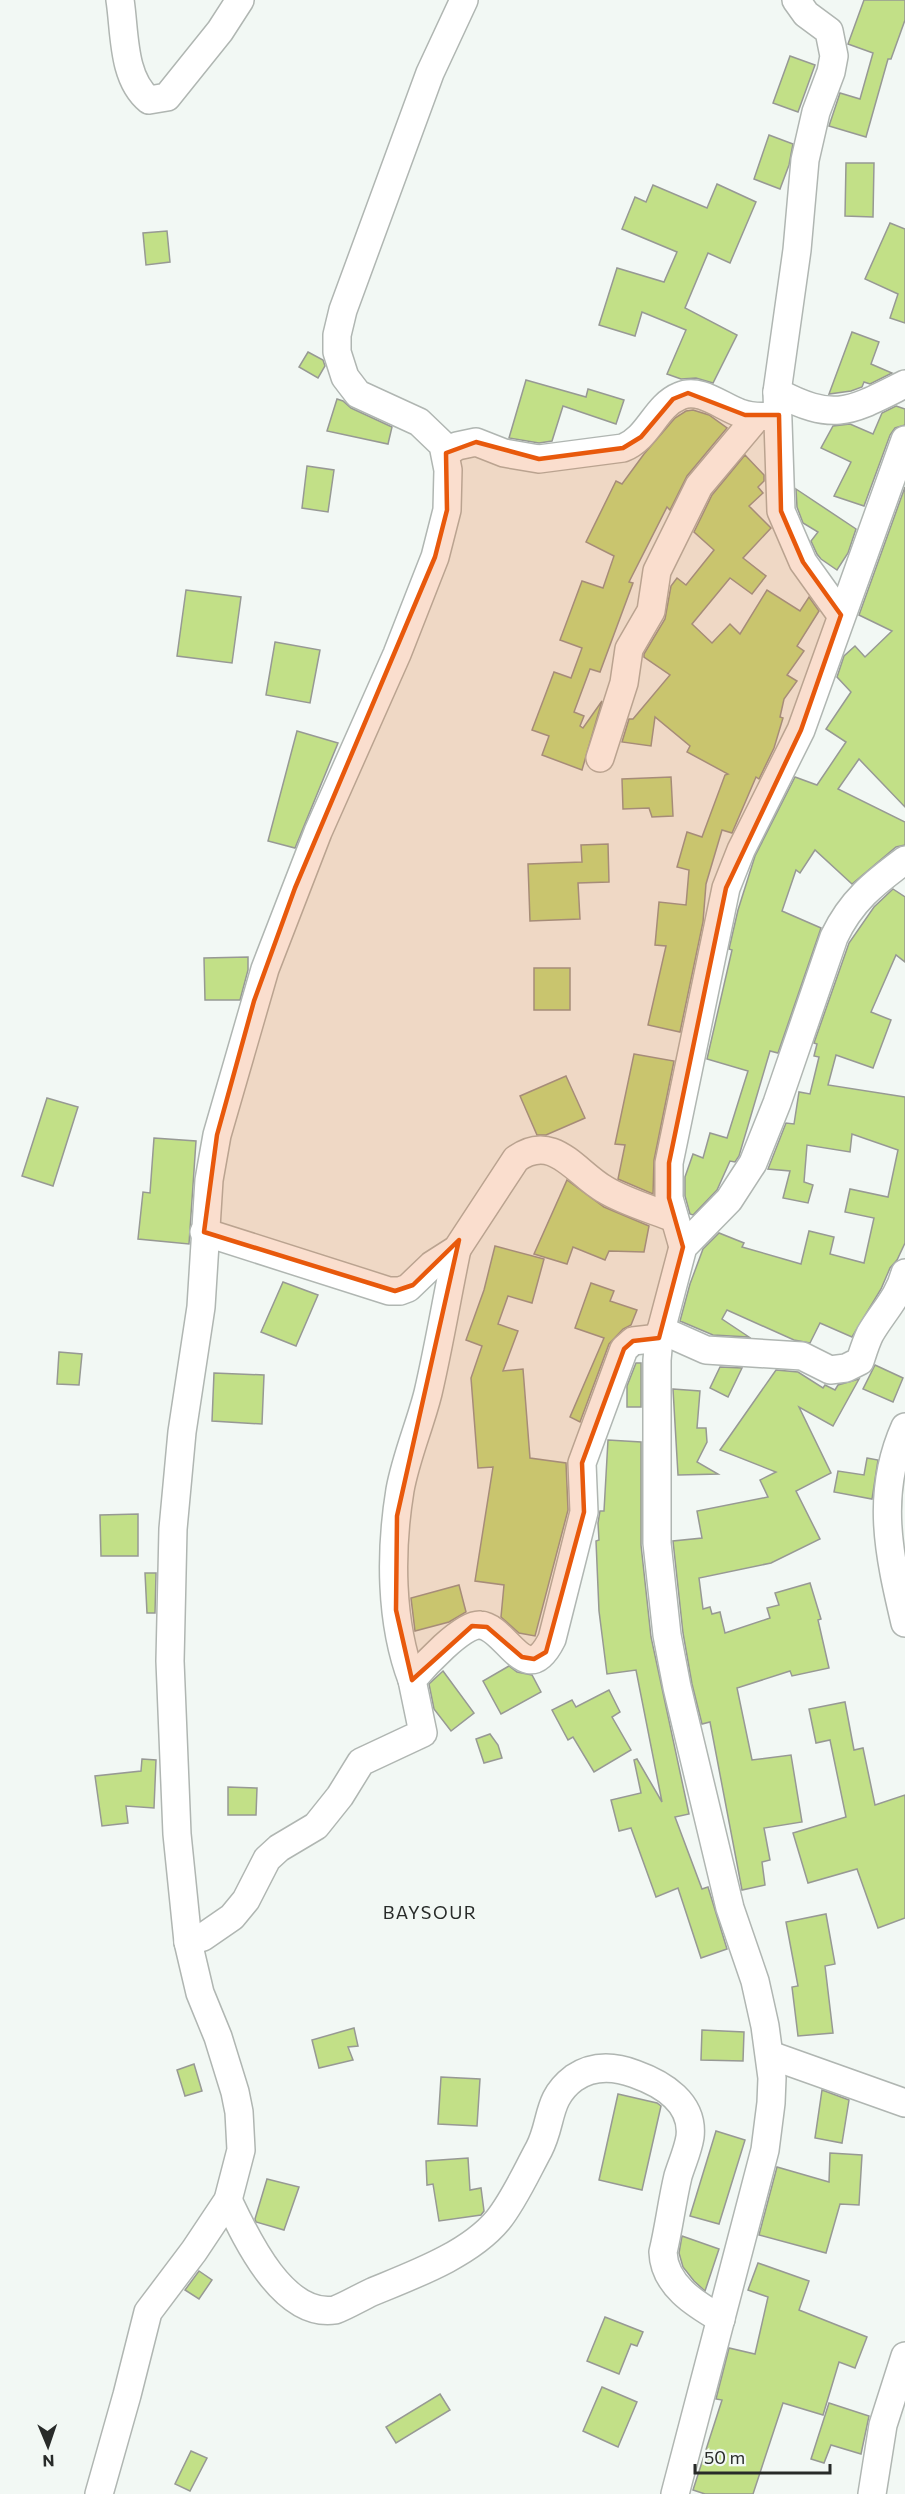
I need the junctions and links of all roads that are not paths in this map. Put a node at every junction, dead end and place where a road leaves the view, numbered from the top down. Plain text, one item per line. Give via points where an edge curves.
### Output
1 (120, 0) edge
2 (240, 0) edge
3 (464, 0) edge
4 (796, 0) edge
5 (905, 384) edge
6 (771, 408) junction
7 (905, 440) edge
8 (446, 453) junction
9 (841, 615) junction
10 (600, 758) dead end
11 (905, 860) edge
12 (674, 1218) junction
13 (204, 1232) junction
14 (683, 1247) junction
15 (457, 1249) junction
16 (905, 1273) edge
17 (660, 1334) junction
18 (905, 1427) edge
19 (905, 1623) edge
20 (412, 1680) junction
21 (188, 1942) junction
22 (770, 2055) junction
23 (905, 2103) edge
24 (228, 2200) junction
25 (721, 2319) junction
26 (905, 2356) edge
27 (894, 2427) edge
28 (99, 2494) edge
29 (675, 2494) edge
30 (872, 2494) edge

1 - 2 street via 130,73 140,93 149,100 167,97
3 - 8 street via 426,82 337,335 340,366 350,386 358,394 419,422 437,438
4 - 6 street via 806,14 829,31 834,56 805,160 797,250
5 - 6 street via 857,408 834,412
6 - 8 street via 738,412 688,393 673,399 641,437 623,448 539,459 504,453 476,442
6 - 9 street via 781,513 803,562
6 - 10 street via 699,486 657,571 651,611 628,649 624,683
7 - 9 street
8 - 13 street via 447,510 435,557 295,888 253,1004 217,1135
9 - 12 street via 801,730 726,888 669,1163
11 - 14 street via 863,894 842,920 753,1163 729,1200
12 - 14 street
12 - 15 street via 605,1190 553,1151 535,1150 524,1153 508,1169
13 - 15 street via 394,1291 413,1285 432,1265
13 - 21 street via 201,1307 179,1461 169,1629 177,1834
14 - 17 street
15 - 20 street via 434,1366 397,1516 396,1610
16 - 17 street via 902,1285 869,1335 860,1361 846,1368 830,1370 802,1356 706,1350
17 - 20 street via 633,1341 624,1349 583,1459 584,1512 546,1652 528,1659 480,1624 463,1630
17 - 22 street via 657,1544 667,1635 730,1908 755,1982
18 - 19 street via 889,1479 886,1520 889,1555
20 - 21 street via 423,1732 361,1762 316,1826 267,1859 239,1910 211,1932
21 - 24 street via 200,1993 223,2052 239,2112 241,2150
22 - 23 street
22 - 25 street via 769,2128
24 - 25 street via 271,2276 307,2307 335,2310 475,2242 503,2213 538,2150 559,2092 593,2069 623,2069 655,2081 683,2105 687,2114 690,2135 663,2264 673,2283
24 - 28 street via 148,2312
25 - 29 street
26 - 27 street
27 - 30 street

